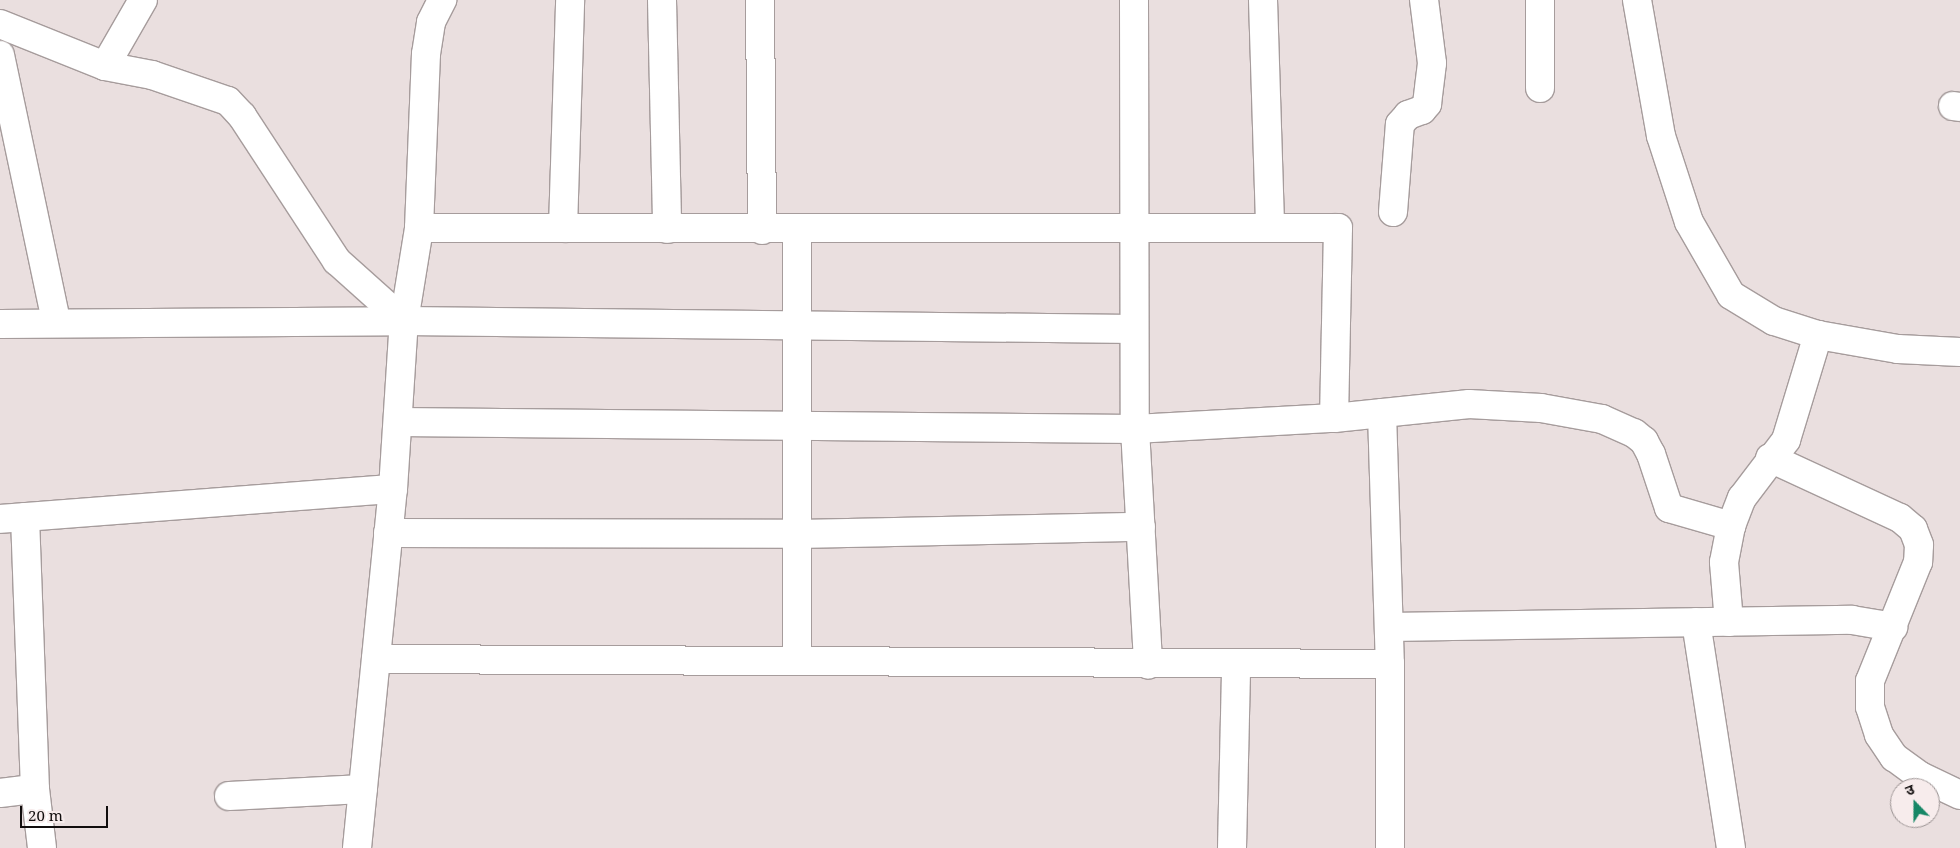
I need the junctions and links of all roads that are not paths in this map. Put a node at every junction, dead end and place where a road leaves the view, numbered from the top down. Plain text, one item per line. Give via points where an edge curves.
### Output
1 (143, 0) edge
2 (442, 0) edge
3 (570, 0) edge
4 (662, 0) edge
5 (760, 0) edge
6 (1134, 0) edge
7 (1263, 0) edge
8 (1424, 0) edge
9 (1540, 0) edge
10 (1636, 0) edge
11 (0, 24) edge
12 (0, 55) edge
13 (105, 66) junction
14 (1540, 88) dead end
15 (1393, 212) dead end
16 (1270, 227) junction
17 (419, 228) junction
18 (563, 228) junction
19 (667, 230) junction
20 (762, 230) junction
21 (797, 230) junction
22 (1134, 230) junction
23 (404, 320) junction
24 (56, 322) junction
25 (0, 324) edge
26 (797, 325) junction
27 (1134, 329) junction
28 (1818, 335) junction
29 (1960, 352) edge
30 (1382, 413) junction
31 (1334, 418) junction
32 (398, 422) junction
33 (797, 428) junction
34 (1135, 429) junction
35 (1770, 458) junction
36 (393, 489) junction
37 (12, 518) edge
38 (1731, 526) junction
39 (1141, 527) junction
40 (388, 533) junction
41 (797, 534) junction
42 (1696, 622) junction
43 (1729, 622) junction
44 (1389, 627) junction
45 (1893, 627) junction
46 (376, 659) junction
47 (797, 659) junction
48 (1390, 664) junction
49 (1148, 665) junction
50 (1236, 665) junction
51 (36, 789) junction
52 (363, 789) junction
53 (0, 793) edge
54 (1960, 795) edge
55 (229, 796) dead end
56 (42, 848) edge
57 (357, 848) edge
58 (1232, 848) edge
59 (1390, 848) edge
60 (1731, 848) edge

1 - 13 street
2 - 17 street via 431,22 426,54
3 - 18 street
4 - 19 street
5 - 20 street
6 - 22 street
7 - 16 street
8 - 15 street via 1432,63 1427,104 1400,124
9 - 14 street
10 - 28 street via 1661,136 1689,222 1711,266 1731,295 1774,321
11 - 13 street
12 - 24 street
13 - 23 street via 152,74 228,101 242,116 337,261
16 - 22 street
16 - 31 street via 1338,228
17 - 18 street
17 - 23 street
18 - 19 street
19 - 20 street
20 - 21 street
21 - 22 street
21 - 26 street
22 - 27 street
23 - 24 street
23 - 26 street
23 - 32 street
24 - 25 street
26 - 27 street
26 - 33 street
27 - 34 street
28 - 29 street via 1898,348
28 - 35 street via 1786,440
30 - 31 street
30 - 38 street via 1469,404 1532,407 1621,425 1644,440 1669,508
30 - 44 street
31 - 34 street
32 - 33 street
32 - 36 street
33 - 34 street
33 - 41 street
34 - 39 street
35 - 38 street via 1742,498
35 - 45 street via 1900,518 1914,530 1919,545 1918,562
36 - 37 street
36 - 40 street
37 - 51 street
38 - 43 street via 1724,562
39 - 41 street
39 - 49 street
40 - 41 street
40 - 46 street
41 - 47 street
42 - 43 street
42 - 44 street
42 - 60 street
43 - 45 street via 1852,620
44 - 48 street
45 - 54 street via 1870,681 1870,706 1879,735 1900,762 1920,776
46 - 47 street
46 - 52 street
47 - 49 street
48 - 50 street
48 - 59 street
49 - 50 street
50 - 58 street
51 - 53 street
51 - 56 street
52 - 55 street
52 - 57 street

